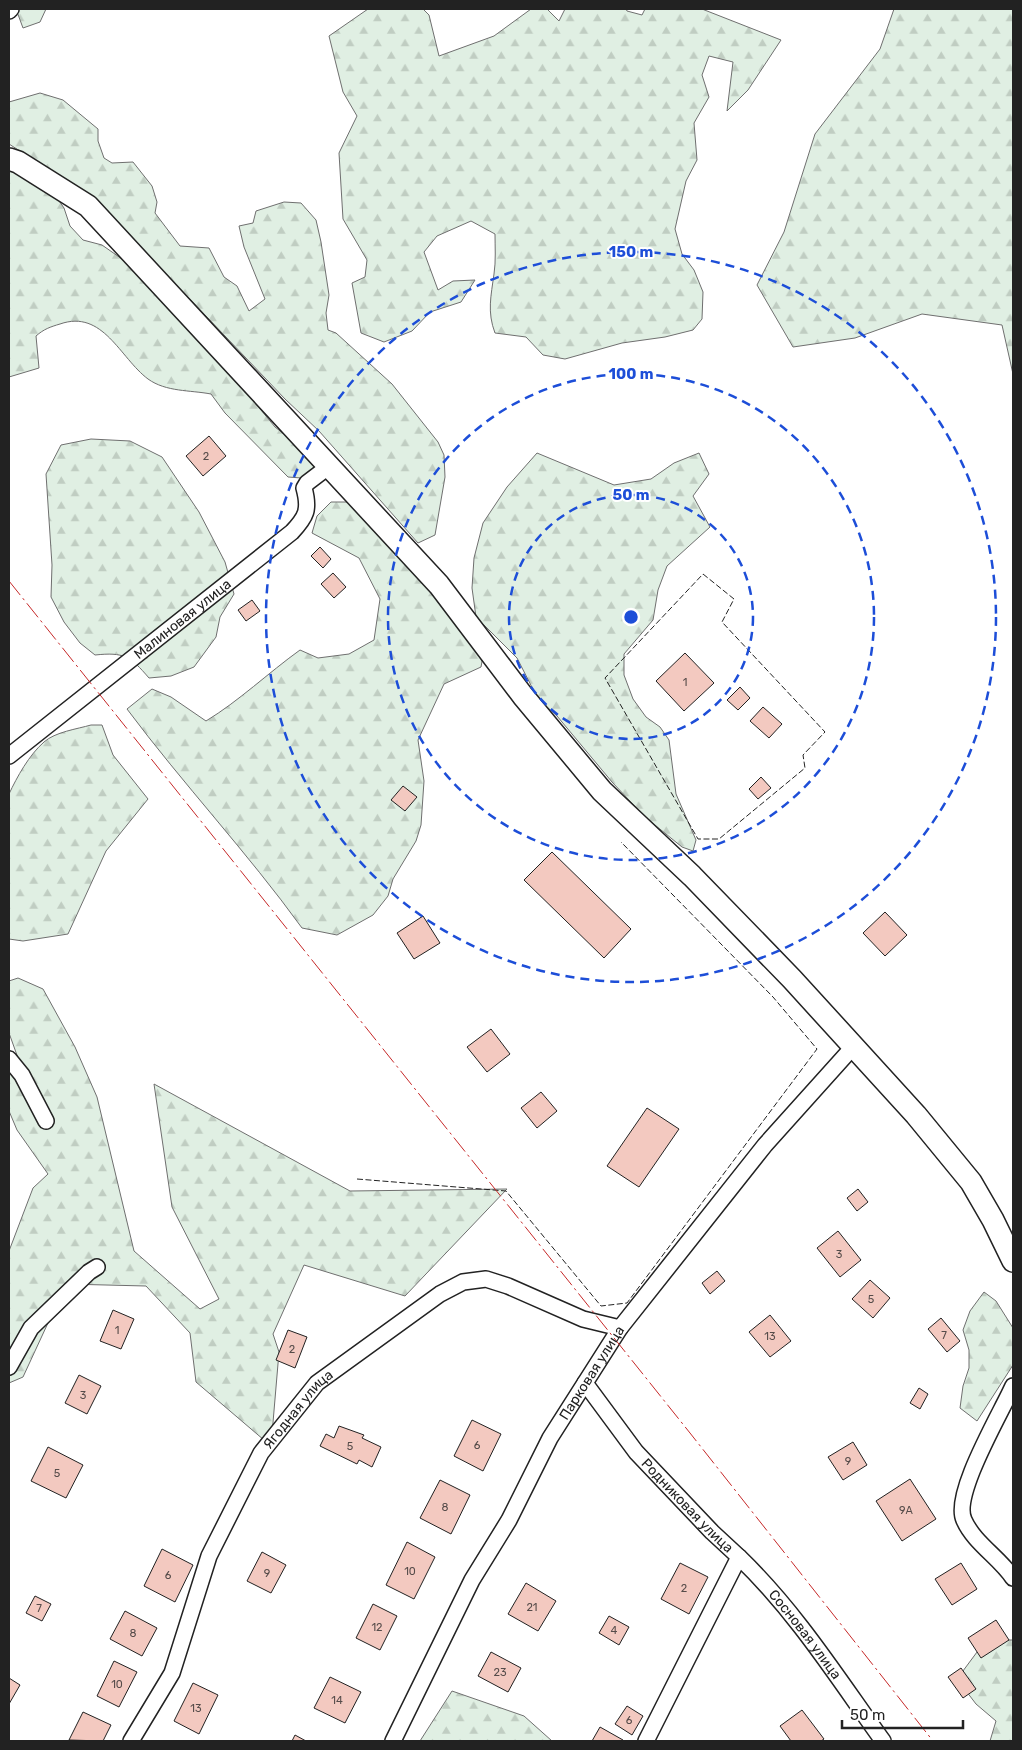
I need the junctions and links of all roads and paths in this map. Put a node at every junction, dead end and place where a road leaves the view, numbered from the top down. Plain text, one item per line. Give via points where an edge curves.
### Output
1 (9, 159) edge
2 (328, 467) junction
3 (9, 756) edge
4 (853, 1047) junction
5 (9, 1059) edge
6 (46, 1121) dead end
7 (1013, 1261) edge
8 (97, 1267) dead end
9 (620, 1328) junction
10 (9, 1367) edge
11 (585, 1383) junction
12 (1013, 1386) edge
13 (740, 1557) junction
14 (1013, 1578) edge
15 (131, 1741) edge
16 (393, 1741) edge
17 (646, 1741) edge
18 (883, 1741) edge

1 - 2 main road via 88,206
2 - 3 street, Малиновая улица via 306,483 305,518 292,532
2 - 4 main road via 439,585 523,696 602,790 792,978
4 - 7 main road via 971,1182
4 - 9 street, Парковая улица via 765,1145
5 - 6 street via 22,1075
8 - 10 street via 31,1328
9 - 11 street, Парковая улица
9 - 15 street, Ягодная улица via 583,1319 486,1279 463,1282 440,1294 317,1384 261,1453 209,1556 172,1673
11 - 13 street, Родниковая улица via 636,1452
11 - 16 street, Парковая улица via 550,1438 509,1520 472,1580
12 - 14 street via 968,1478 962,1502 964,1520
13 - 17 street, Родниковая улица
13 - 18 street, Сосновая улица via 770,1587 814,1643

